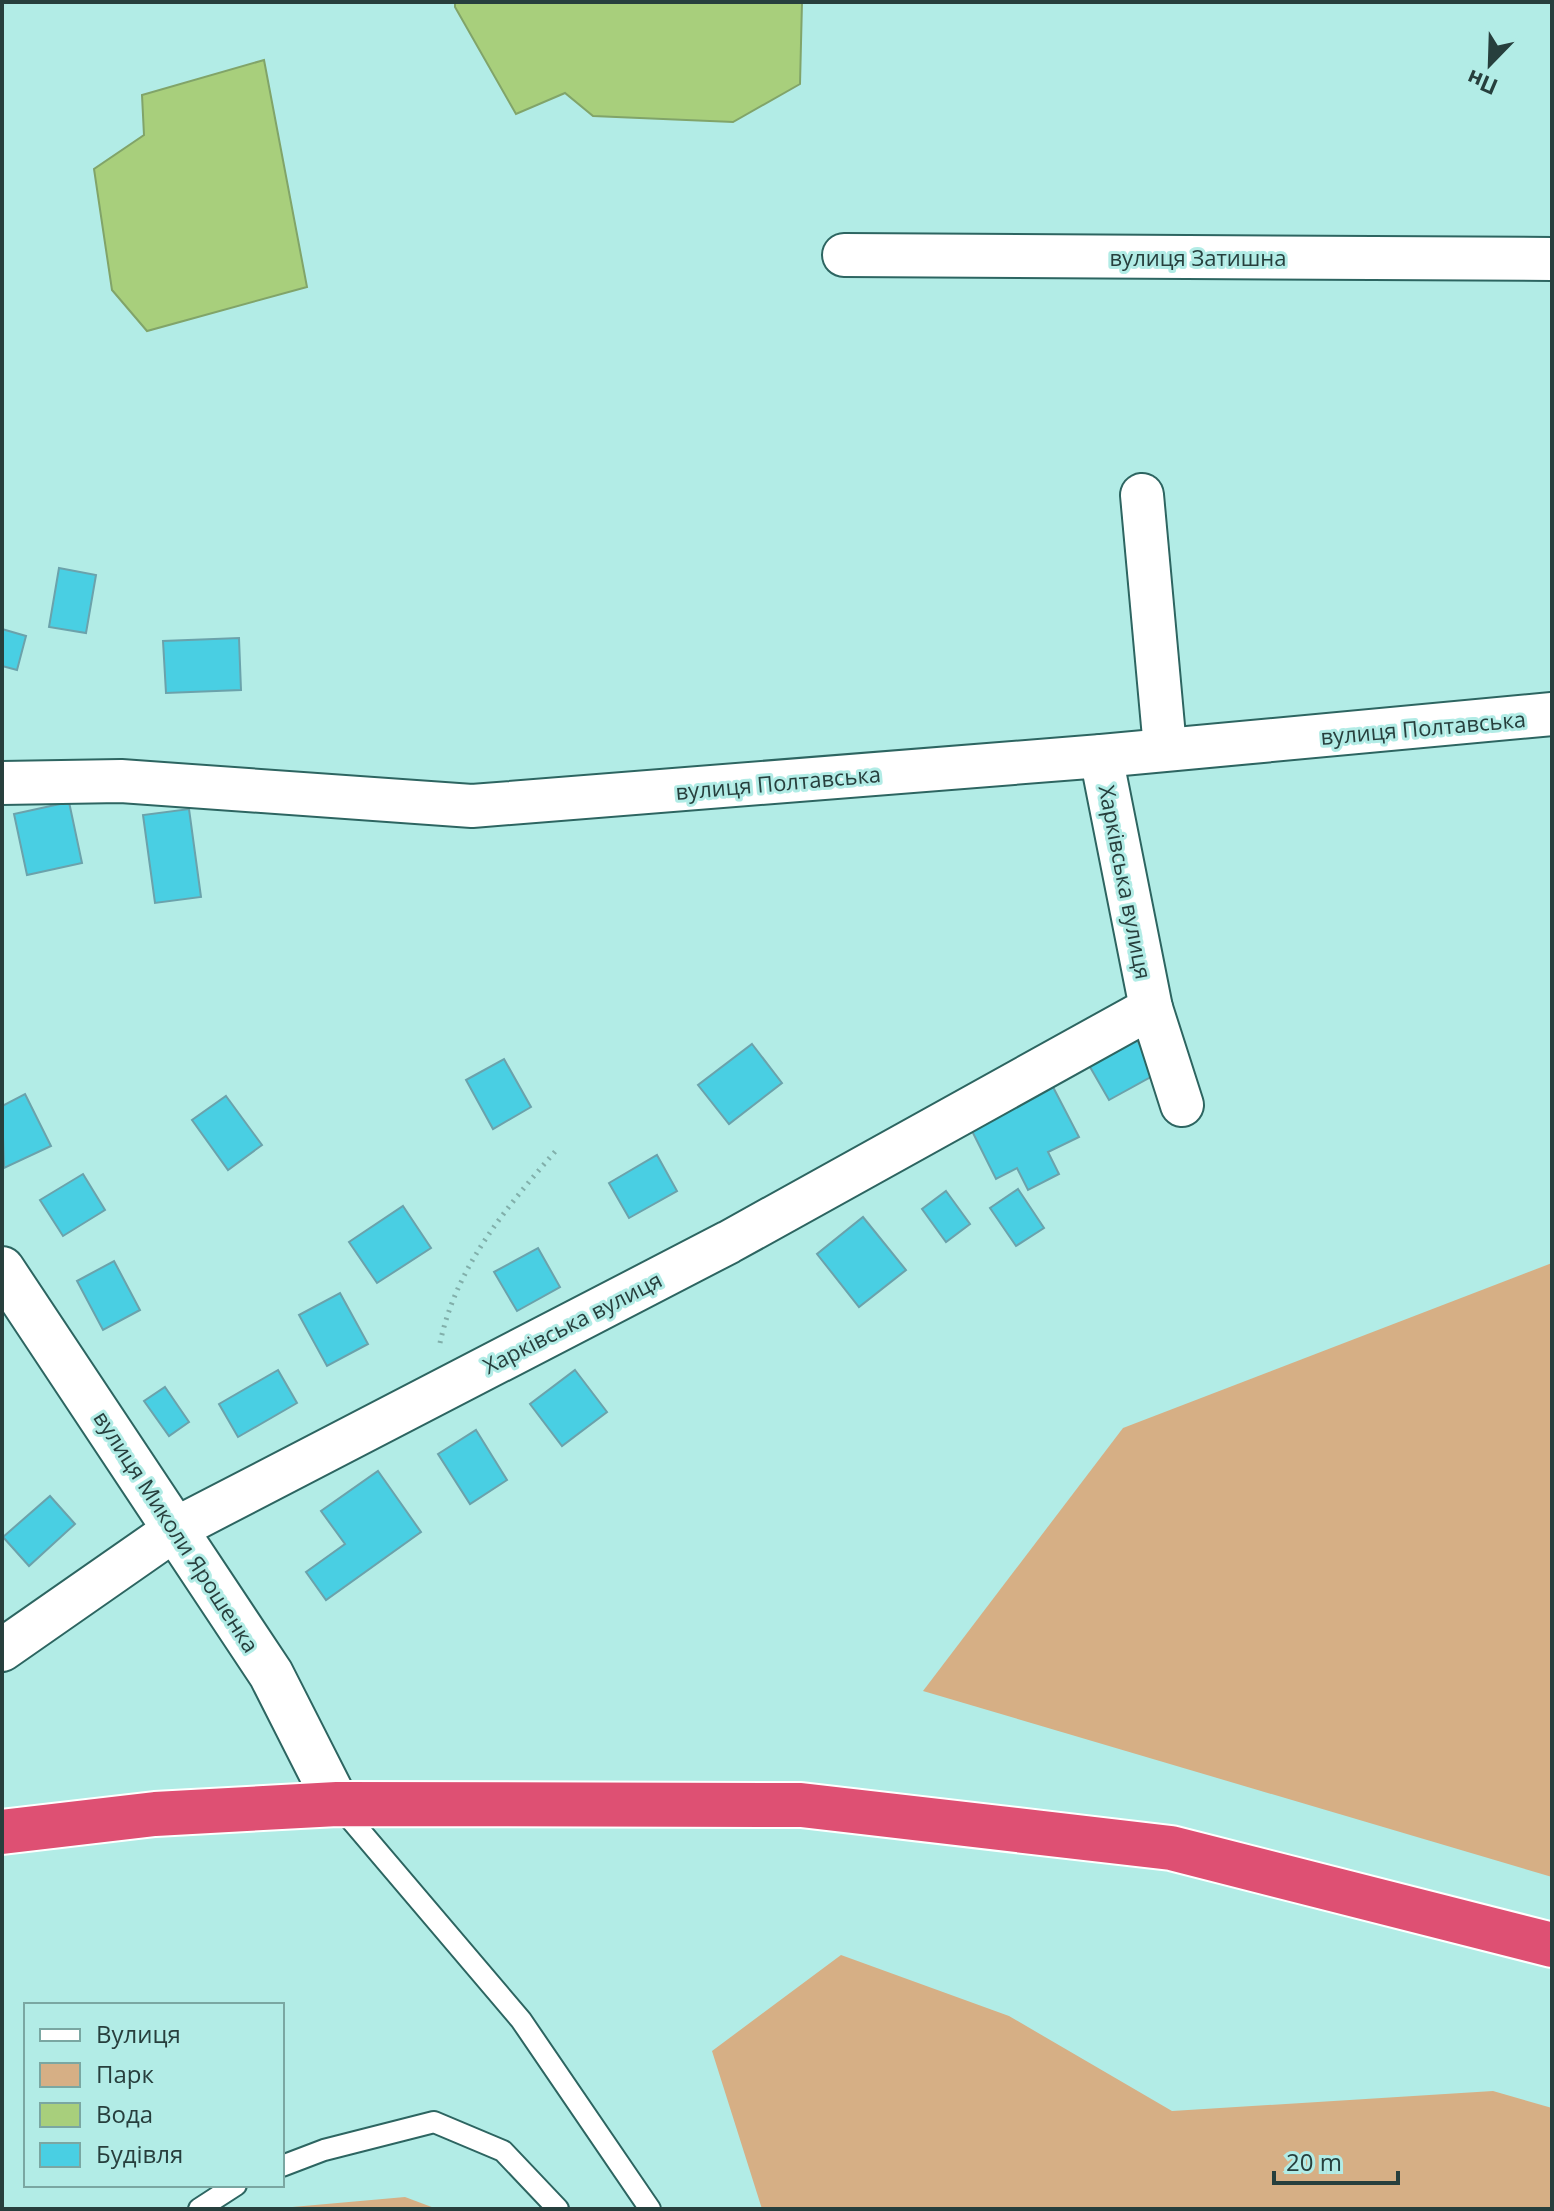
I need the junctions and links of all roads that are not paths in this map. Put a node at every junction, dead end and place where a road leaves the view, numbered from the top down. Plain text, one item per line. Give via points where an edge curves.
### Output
1 (844, 255) dead end
2 (1552, 259) edge
3 (1142, 495) dead end
4 (1552, 714) edge
5 (1165, 748) junction
6 (1101, 756) junction
7 (2, 783) edge
8 (1151, 1008) junction
9 (1182, 1105) dead end
10 (2, 1269) edge
11 (177, 1528) junction
12 (2, 1650) edge
13 (337, 1804) junction
14 (2, 1832) edge
15 (1552, 1945) edge
16 (284, 2165) edge
17 (233, 2187) edge
18 (199, 2209) edge
19 (558, 2209) edge
20 (650, 2209) edge

1 - 2 street, вулиця Затишна
3 - 5 street
4 - 5 street, вулиця Полтавська
5 - 6 street, вулиця Полтавська
6 - 7 street, вулиця Полтавська via 472,806 121,781
6 - 8 street, Харківська вулиця
8 - 9 street, Харківська вулиця
8 - 11 street, Харківська вулиця via 729,1242
10 - 11 street, вулиця Миколи Ярошенка
11 - 12 street, Харківська вулиця
11 - 13 street, вулиця Миколи Ярошенка via 271,1674
13 - 14 highway via 155,1814
13 - 15 highway via 801,1805 1089,1838 1171,1848
13 - 20 lane via 521,2020
16 - 19 lane via 434,2122 503,2151
17 - 18 lane

